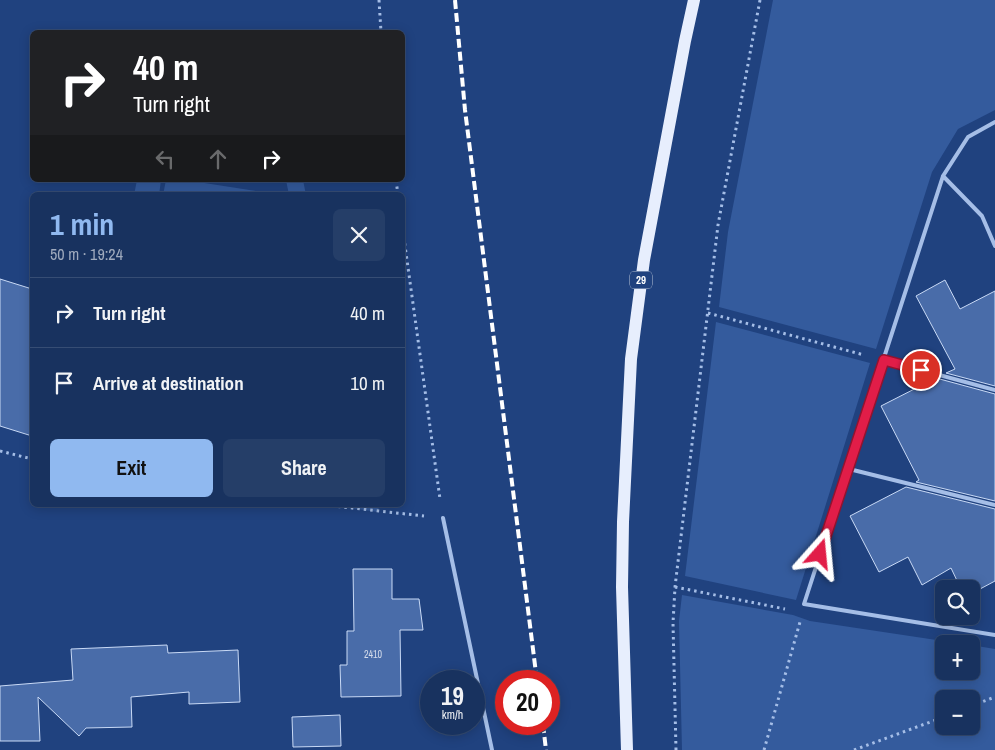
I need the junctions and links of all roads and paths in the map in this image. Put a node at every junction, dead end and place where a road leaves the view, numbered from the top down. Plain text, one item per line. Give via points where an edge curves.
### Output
1 (379, 0) edge
2 (688, 0) edge
3 (694, 0) edge
4 (760, 0) edge
5 (381, 30) edge
6 (685, 41) junction
7 (995, 122) edge
8 (943, 176) junction
9 (405, 246) edge
10 (995, 246) edge
11 (708, 313) junction
12 (884, 360) junction
13 (995, 390) edge
14 (0, 451) edge
15 (30, 458) edge
16 (849, 469) junction
17 (995, 506) edge
18 (343, 507) edge
19 (443, 518) junction
20 (804, 604) junction
21 (995, 635) edge
22 (995, 697) edge
23 (980, 703) edge
24 (935, 719) edge
25 (492, 750) edge
26 (627, 750) edge
27 (676, 750) edge
28 (764, 750) edge
29 (854, 750) edge

1 - 5 path
2 - 6 main road, 29
3 - 6 main road, 29
4 - 11 path via 718,225
6 - 26 main road, 29 via 644,260 631,359 622,587
7 - 8 lane via 968,136
8 - 10 lane via 982,216
8 - 12 lane
9 - 19 path
11 - 12 path
11 - 27 path via 675,587
12 - 13 lane
12 - 16 lane
14 - 15 path
16 - 17 lane
16 - 20 lane
18 - 19 path
19 - 25 lane
20 - 21 lane
20 - 28 path
22 - 23 path
24 - 29 path

